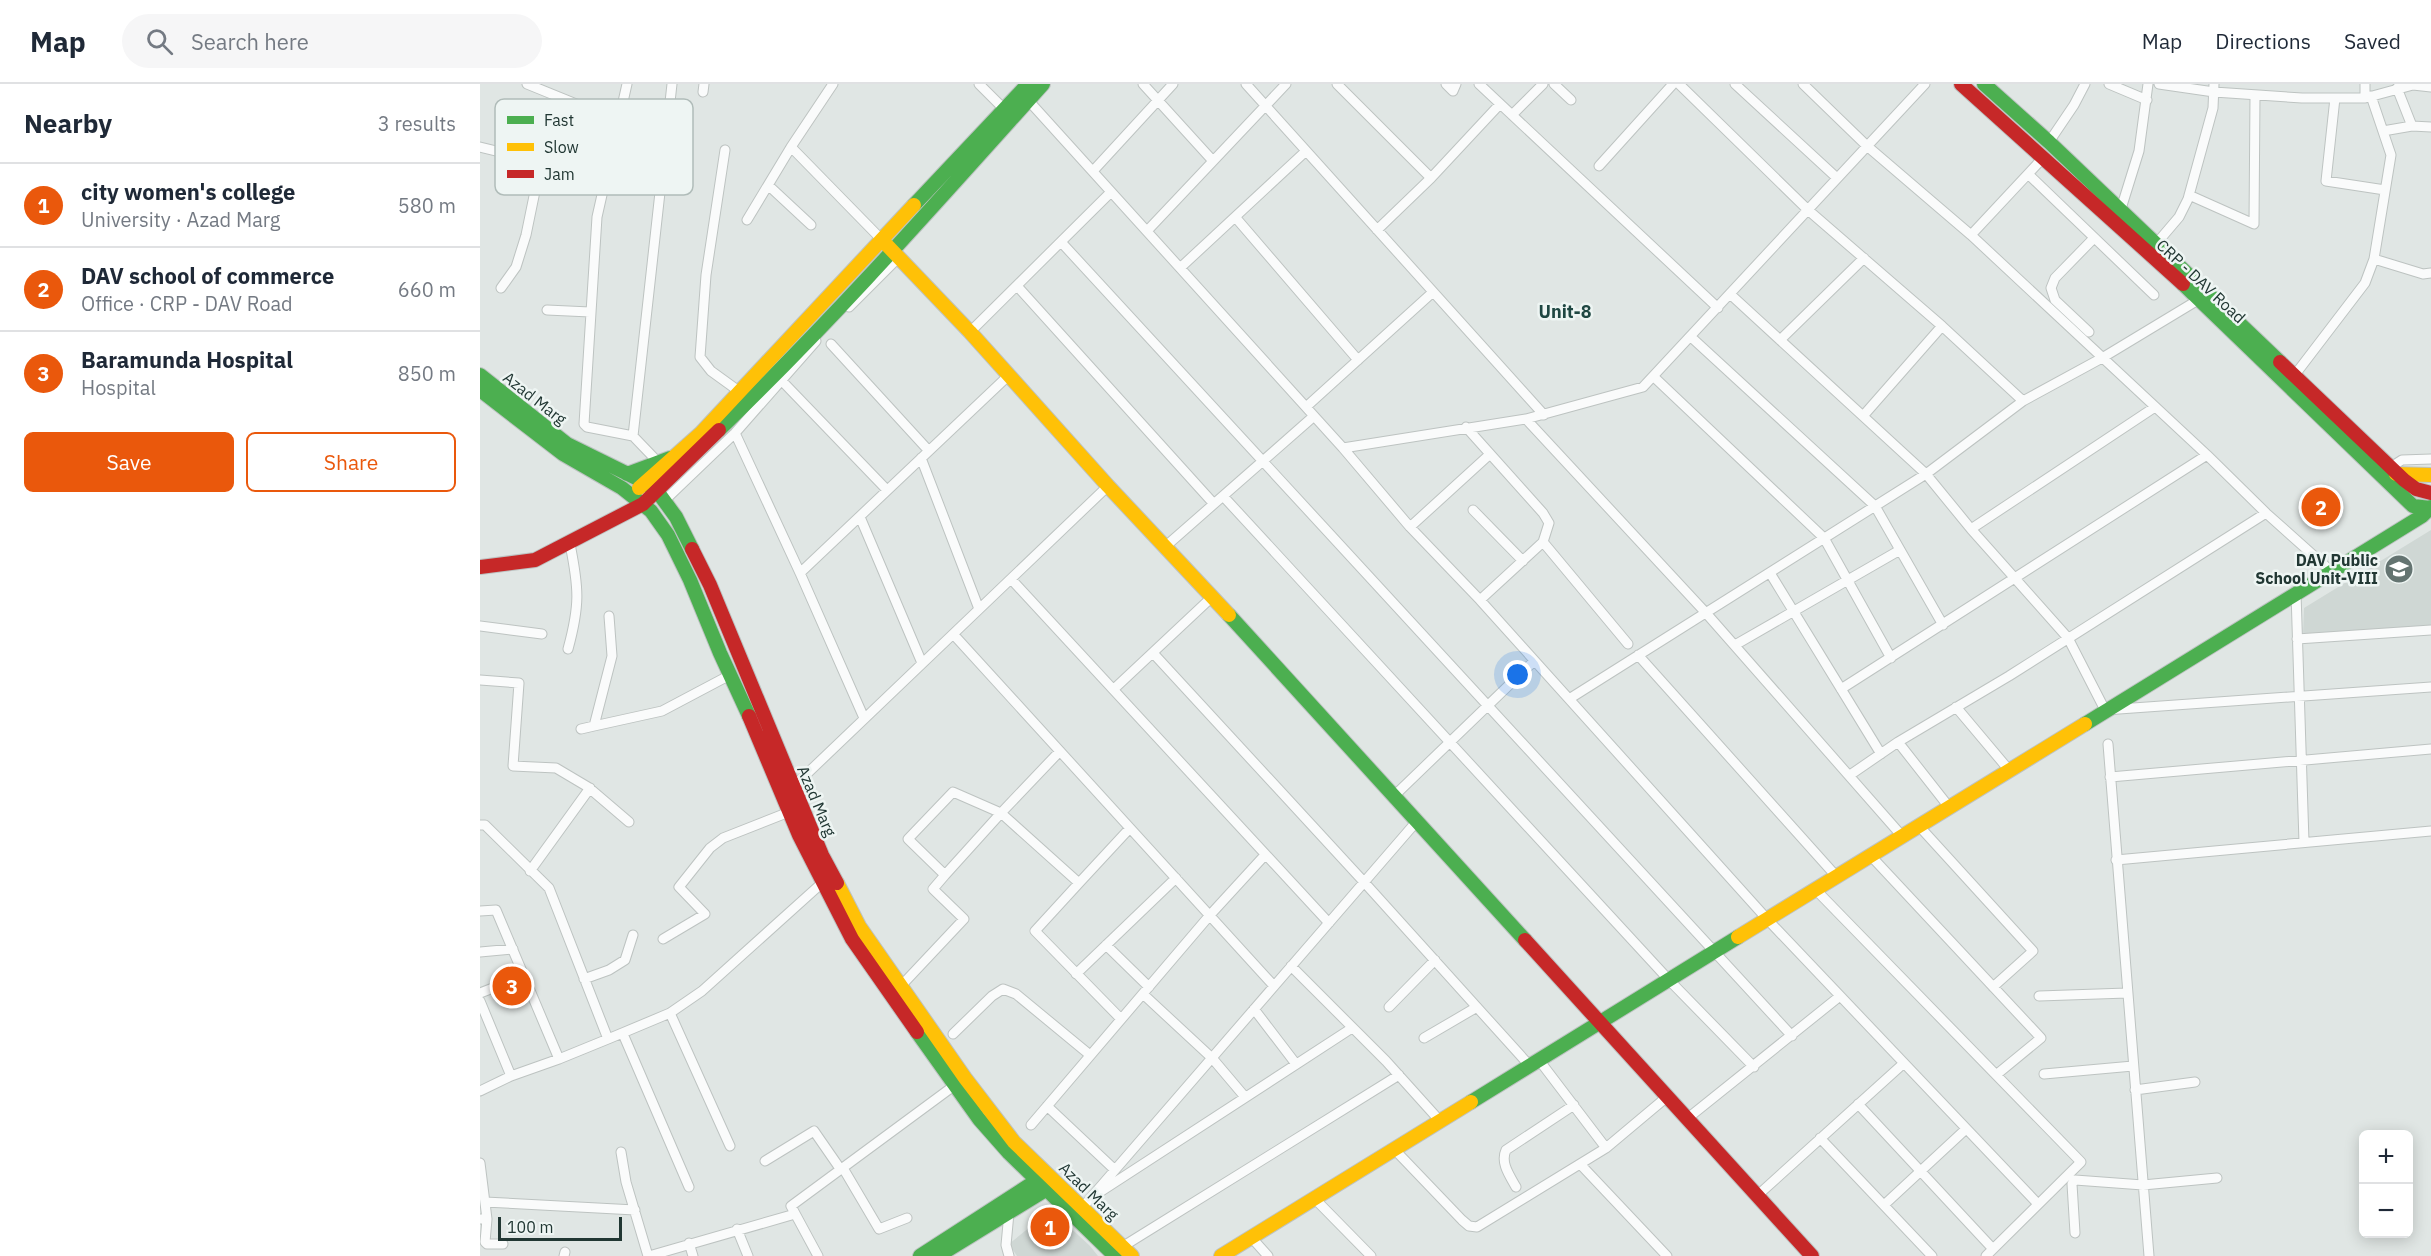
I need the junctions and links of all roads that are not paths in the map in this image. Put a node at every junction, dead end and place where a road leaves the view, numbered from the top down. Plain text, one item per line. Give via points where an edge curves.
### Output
1 (527, 84) edge
2 (627, 84) edge
3 (672, 84) edge
4 (833, 84) edge
5 (979, 84) edge
6 (1028, 84) edge
7 (1043, 84) edge
8 (1143, 84) edge
9 (1173, 84) edge
10 (1246, 84) edge
11 (1286, 84) edge
12 (1337, 84) edge
13 (1446, 84) edge
14 (1456, 84) edge
15 (1479, 84) edge
16 (1543, 84) edge
17 (1554, 84) edge
18 (1673, 84) edge
19 (1679, 84) edge
20 (1735, 84) edge
21 (1803, 84) edge
22 (1925, 84) edge
23 (1961, 84) edge
24 (1984, 84) edge
25 (2085, 84) edge
26 (2109, 84) edge
27 (2148, 84) edge
28 (2159, 84) edge
29 (2365, 84) edge
30 (2431, 87) edge
31 (2214, 88) edge
32 (2397, 88) junction
33 (2255, 95) junction
34 (2368, 97) junction
35 (2335, 98) junction
36 (564, 99) edge
37 (623, 99) edge
38 (670, 99) edge
39 (1028, 100) junction
40 (1571, 100) dead end
41 (2147, 100) junction
42 (1158, 101) junction
43 (1500, 104) junction
44 (2008, 105) junction
45 (1265, 106) junction
46 (1005, 110) junction
47 (1512, 115) junction
48 (1996, 117) junction
49 (2412, 126) junction
50 (2431, 128) edge
51 (2383, 131) junction
52 (2049, 142) junction
53 (1867, 146) junction
54 (480, 147) edge
55 (791, 147) junction
56 (725, 150) dead end
57 (495, 151) edge
58 (1306, 151) junction
59 (2042, 159) junction
60 (1213, 161) junction
61 (1599, 166) dead end
62 (1093, 171) junction
63 (2028, 174) junction
64 (1431, 178) junction
65 (1837, 178) junction
66 (768, 185) junction
67 (2385, 190) junction
68 (1111, 192) junction
69 (534, 195) edge
70 (602, 195) edge
71 (660, 195) edge
72 (2189, 195) junction
73 (1808, 210) junction
74 (2120, 212) junction
75 (1236, 218) junction
76 (747, 220) dead end
77 (811, 225) dead end
78 (1377, 230) junction
79 (1147, 231) junction
80 (1971, 235) junction
81 (2094, 238) junction
82 (1061, 242) junction
83 (2156, 244) junction
84 (892, 249) junction
85 (1864, 258) junction
86 (2374, 259) junction
87 (1180, 268) junction
88 (2431, 273) edge
89 (1017, 286) junction
90 (501, 288) dead end
91 (1433, 292) junction
92 (1730, 294) junction
93 (2154, 295) dead end
94 (2199, 300) junction
95 (1718, 308) junction
96 (547, 310) dead end
97 (591, 312) junction
98 (1942, 326) junction
99 (970, 332) junction
100 (2089, 332) dead end
101 (1691, 337) junction
102 (1780, 340) junction
103 (831, 344) dead end
104 (2103, 358) junction
105 (1358, 360) junction
106 (480, 375) edge
107 (1008, 376) junction
108 (2294, 376) junction
109 (1654, 377) junction
110 (782, 381) junction
111 (480, 390) edge
112 (740, 392) junction
113 (2023, 401) junction
114 (2155, 406) junction
115 (1306, 407) junction
116 (1544, 415) junction
117 (1314, 416) junction
118 (1863, 416) junction
119 (1526, 419) junction
120 (1466, 428) junction
121 (735, 433) junction
122 (633, 436) junction
123 (1343, 448) junction
124 (929, 451) junction
125 (680, 454) junction
126 (1490, 455) junction
127 (2207, 455) junction
128 (921, 458) junction
129 (2431, 459) edge
130 (658, 462) junction
131 (1262, 462) junction
132 (2393, 470) junction
133 (627, 474) junction
134 (1926, 474) junction
135 (2431, 475) edge
136 (1108, 486) junction
137 (887, 490) junction
138 (656, 491) junction
139 (2431, 493) edge
140 (631, 495) junction
141 (1223, 496) junction
142 (643, 504) junction
143 (1214, 504) junction
144 (1875, 506) junction
145 (2431, 508) edge
146 (1473, 510) dead end
147 (624, 512) junction
148 (2266, 513) junction
149 (860, 516) junction
150 (1410, 527) junction
151 (1971, 528) junction
152 (1824, 538) junction
153 (1543, 542) junction
154 (570, 544) junction
155 (1166, 546) junction
156 (1900, 550) junction
157 (1523, 561) junction
158 (480, 567) edge
159 (2331, 571) junction
160 (800, 573) junction
161 (1770, 573) junction
162 (1011, 579) junction
163 (2016, 579) junction
164 (1848, 580) junction
165 (2296, 593) junction
166 (1212, 597) junction
167 (1480, 600) junction
168 (979, 609) junction
169 (1794, 612) junction
170 (1706, 613) junction
171 (609, 615) dead end
172 (480, 626) edge
173 (1943, 626) junction
174 (2431, 630) edge
175 (542, 634) dead end
176 (954, 635) junction
177 (2068, 638) junction
178 (2297, 639) junction
179 (1628, 644) dead end
180 (1735, 645) junction
181 (568, 650) dead end
182 (1153, 653) junction
183 (1638, 655) junction
184 (1891, 658) junction
185 (1534, 661) junction
186 (922, 663) junction
187 (730, 675) junction
188 (480, 680) edge
189 (2431, 687) edge
190 (1115, 688) junction
191 (1841, 689) junction
192 (2298, 697) junction
193 (1569, 699) junction
194 (1489, 705) junction
195 (1956, 707) junction
196 (2105, 710) junction
197 (864, 718) junction
198 (594, 726) junction
199 (581, 729) dead end
200 (1450, 741) junction
201 (1898, 742) junction
202 (2108, 744) dead end
203 (2431, 749) edge
204 (1060, 751) junction
205 (1881, 754) junction
206 (2301, 760) junction
207 (2009, 770) junction
208 (1850, 775) junction
209 (2110, 777) junction
210 (793, 787) junction
211 (590, 788) junction
212 (1394, 796) junction
213 (1950, 807) junction
214 (789, 812) junction
215 (1001, 813) junction
216 (1417, 821) junction
217 (629, 822) dead end
218 (480, 825) edge
219 (1919, 826) junction
220 (1130, 828) junction
221 (2431, 831) edge
222 (1902, 836) junction
223 (2304, 842) junction
224 (1265, 855) junction
225 (1870, 855) junction
226 (2116, 860) junction
227 (530, 871) junction
228 (945, 875) junction
229 (1836, 876) junction
230 (1176, 878) junction
231 (1364, 882) junction
232 (822, 883) junction
233 (1079, 883) junction
234 (1815, 889) junction
235 (480, 911) edge
236 (1210, 915) junction
237 (1767, 919) junction
238 (1329, 923) junction
239 (633, 935) dead end
240 (663, 939) dead end
241 (1106, 945) junction
242 (513, 949) junction
243 (1715, 951) junction
244 (480, 952) edge
245 (1435, 960) junction
246 (1291, 966) junction
247 (1076, 974) junction
248 (524, 976) junction
249 (584, 979) junction
250 (1669, 980) junction
251 (1274, 986) junction
252 (900, 987) junction
253 (1993, 987) junction
254 (1146, 990) junction
255 (480, 993) edge
256 (2127, 993) junction
257 (1840, 996) junction
258 (2039, 996) dead end
259 (480, 1001) edge
260 (1389, 1007) dead end
261 (1477, 1007) junction
262 (1254, 1009) junction
263 (670, 1013) junction
264 (1121, 1020) junction
265 (1600, 1022) junction
266 (1352, 1028) junction
267 (623, 1034) junction
268 (953, 1034) dead end
269 (1792, 1036) junction
270 (1424, 1038) dead end
271 (608, 1040) junction
272 (1090, 1055) junction
273 (1212, 1058) junction
274 (559, 1059) junction
275 (1534, 1063) junction
276 (1904, 1063) junction
277 (1296, 1064) junction
278 (2133, 1066) junction
279 (1754, 1067) junction
280 (2044, 1074) dead end
281 (1399, 1075) junction
282 (1996, 1075) junction
283 (511, 1076) junction
284 (2195, 1082) dead end
285 (955, 1084) junction
286 (2135, 1090) junction
287 (480, 1091) edge
288 (1668, 1096) junction
289 (1245, 1097) junction
290 (1858, 1104) junction
291 (1574, 1105) junction
292 (1047, 1106) junction
293 (1688, 1118) junction
294 (1440, 1121) junction
295 (1031, 1125) dead end
296 (1966, 1129) junction
297 (1820, 1138) junction
298 (730, 1146) dead end
299 (1606, 1148) junction
300 (1394, 1149) junction
301 (621, 1152) dead end
302 (765, 1161) dead end
303 (480, 1163) edge
304 (1581, 1165) junction
305 (842, 1169) junction
306 (1115, 1170) junction
307 (1920, 1171) junction
308 (2217, 1178) dead end
309 (1046, 1182) junction
310 (2143, 1185) junction
311 (689, 1187) dead end
312 (1516, 1187) dead end
313 (1758, 1195) junction
314 (1314, 1198) junction
315 (485, 1202) junction
316 (1086, 1203) junction
317 (2038, 1204) junction
318 (1884, 1205) junction
319 (635, 1210) junction
320 (1009, 1213) junction
321 (795, 1214) junction
322 (907, 1218) dead end
323 (483, 1219) edge
324 (737, 1229) junction
325 (2075, 1233) dead end
326 (1251, 1238) junction
327 (689, 1243) junction
328 (502, 1244) dead end
329 (1989, 1252) edge
330 (1123, 1253) edge
331 (941, 1255) edge
332 (648, 1256) edge
333 (693, 1256) edge
334 (748, 1256) edge
335 (818, 1256) edge
336 (920, 1256) edge
337 (1009, 1256) edge
338 (1221, 1256) edge
339 (1269, 1256) edge
340 (1371, 1256) edge
341 (1667, 1256) edge
342 (1812, 1256) edge
343 (1932, 1256) edge
344 (2149, 1256) edge

1 - 36 street
2 - 37 street
3 - 38 street
4 - 55 street
5 - 46 street
6 - 46 street
7 - 39 street
8 - 42 street
9 - 42 street
10 - 45 street
11 - 45 street
12 - 64 street
13 - 14 street via 1453,91
15 - 43 street
16 - 47 street
17 - 40 street
18 - 61 street
19 - 73 street
20 - 65 street
21 - 53 street
22 - 53 street
23 - 48 street, CRP - DAV Road
24 - 44 street, CRP - DAV Road
25 - 52 street
26 - 41 street
27 - 41 street
28 - 31 street
29 - 34 street
30 - 32 street
31 - 33 street
31 - 72 street via 2213,108
32 - 34 street
32 - 49 street
33 - 35 street
33 - 72 street via 2253,224
34 - 35 street
34 - 51 street
35 - 67 street via 2326,181
39 - 62 street
39 - 84 street
41 - 74 street via 2139,151
42 - 60 street
42 - 62 street
43 - 47 street
43 - 64 street
44 - 48 street
44 - 52 street, CRP - DAV Road
45 - 58 street
45 - 60 street
46 - 84 street
47 - 95 street
48 - 59 street, CRP - DAV Road
49 - 50 street
49 - 51 street
51 - 67 street via 2391,155
52 - 74 street, CRP - DAV Road
53 - 65 street
53 - 80 street
54 - 57 street
55 - 66 street
55 - 84 street
56 - 112 street via 706,275 700,357 711,371
58 - 75 street
58 - 78 street
59 - 63 street
59 - 94 street, CRP - DAV Road
60 - 79 street
62 - 68 street
63 - 80 street
63 - 81 street
64 - 78 street
65 - 73 street
66 - 76 street
66 - 77 street
67 - 86 street
68 - 79 street
68 - 82 street
69 - 90 street via 516,267
70 - 97 street
71 - 122 street
72 - 83 street via 2179,217
73 - 85 street
73 - 92 street
74 - 83 street, CRP - DAV Road
75 - 87 street
75 - 105 street
78 - 91 street
79 - 87 street
80 - 104 street
81 - 93 street
81 - 100 street via 2050,288 2055,300
82 - 89 street
82 - 131 street
83 - 108 street, CRP - DAV Road
84 - 99 street
84 - 110 street
84 - 112 street
84 - 138 street via 776,375
85 - 98 street
85 - 102 street
86 - 88 street
86 - 108 street via 2365,283
87 - 115 street
89 - 99 street
89 - 143 street
91 - 105 street
91 - 116 street
92 - 95 street
92 - 102 street
94 - 104 street
94 - 145 street, CRP - DAV Road via 2413,506
95 - 101 street
96 - 97 street
97 - 122 street via 584,424
98 - 113 street
98 - 118 street
99 - 107 street
101 - 109 street
101 - 144 street
102 - 118 street
103 - 124 street
104 - 113 street
104 - 114 street
105 - 115 street
106 - 133 street, Azad Marg via 567,444
107 - 124 street
107 - 136 street
108 - 132 street, CRP - DAV Road
109 - 116 street via 1643,387
109 - 152 street
110 - 121 street
110 - 137 street
111 - 140 street, Azad Marg via 563,454
112 - 125 street
113 - 134 street
114 - 127 street
114 - 151 street
115 - 117 street
116 - 119 street
117 - 123 street
117 - 131 street
118 - 134 street
119 - 120 street
119 - 170 street
120 - 123 street
120 - 126 street
121 - 138 street
121 - 160 street
122 - 130 street
123 - 150 street
124 - 128 street
125 - 130 street
125 - 138 street
126 - 150 street
126 - 153 street via 1547,519 1548,531
127 - 148 street
127 - 163 street
128 - 137 street
128 - 168 street
129 - 132 street via 2402,460
130 - 133 street
131 - 141 street
131 - 194 street
132 - 135 street
132 - 139 street, CRP - DAV Road via 2419,491
133 - 138 street, Azad Marg
134 - 144 street
134 - 151 street
136 - 155 street
136 - 162 street
137 - 149 street
138 - 140 street
138 - 142 street
138 - 210 street, Azad Marg via 676,517 710,585
140 - 142 street, Azad Marg
140 - 147 street
141 - 143 street
141 - 200 street
142 - 147 street
142 - 187 street, Azad Marg via 668,535
143 - 155 street
144 - 152 street
144 - 156 street
145 - 159 street
146 - 157 street
147 - 154 street
148 - 159 street
148 - 177 street
149 - 160 street
149 - 186 street
150 - 167 street
151 - 163 street
152 - 161 street
152 - 164 street
153 - 157 street
153 - 179 street
154 - 158 street via 535,560
154 - 181 street via 579,586
155 - 166 street
156 - 164 street
156 - 173 street
157 - 167 street
159 - 165 street
160 - 197 street
161 - 169 street
161 - 170 street
162 - 168 street
162 - 190 street
163 - 173 street
163 - 177 street
164 - 169 street
164 - 184 street
165 - 178 street
165 - 196 street
166 - 182 street
166 - 212 street
167 - 185 street
168 - 176 street
169 - 180 street
169 - 191 street
170 - 180 street
170 - 183 street
171 - 198 street via 612,656
172 - 175 street
173 - 184 street
174 - 178 street
176 - 186 street
176 - 204 street
177 - 195 street
177 - 196 street
178 - 192 street
180 - 208 street
182 - 190 street
182 - 231 street
183 - 193 street
183 - 229 street
184 - 191 street
185 - 193 street
185 - 194 street
186 - 197 street
187 - 198 street via 662,711
187 - 214 street, Azad Marg
188 - 211 street via 519,683 513,765 556,768
189 - 192 street
190 - 224 street
191 - 205 street
192 - 196 street
192 - 206 street
193 - 237 street
194 - 200 street
194 - 243 street
195 - 201 street
195 - 207 street
196 - 207 street
197 - 210 street
198 - 199 street
200 - 212 street
200 - 250 street
201 - 205 street
201 - 213 street
202 - 209 street
203 - 206 street
204 - 215 street
204 - 220 street
205 - 208 street
206 - 209 street
206 - 223 street
207 - 213 street
208 - 222 street
209 - 226 street
210 - 252 street, Azad Marg via 859,926
211 - 217 street
211 - 227 street
212 - 216 street
213 - 219 street
214 - 232 street, Azad Marg
214 - 240 street via 723,838 710,848 679,887 705,914
215 - 228 street
215 - 228 street via 953,792 908,839
215 - 233 street
216 - 231 street
216 - 265 street
218 - 227 street via 486,825
219 - 222 street
219 - 253 street via 2033,951
220 - 230 street
220 - 233 street
221 - 223 street
222 - 225 street
223 - 226 street
224 - 236 street
224 - 238 street
225 - 229 street
225 - 253 street
226 - 256 street
227 - 249 street via 549,888
228 - 252 street via 933,889 964,919
229 - 234 street
230 - 236 street
230 - 241 street
231 - 238 street
231 - 245 street
232 - 263 street via 702,991
232 - 285 street, Azad Marg via 861,954
233 - 247 street via 1035,931
234 - 237 street
234 - 282 street
235 - 242 street via 495,910
236 - 251 street
236 - 254 street
237 - 243 street
237 - 257 street
238 - 246 street
239 - 249 street via 625,960
241 - 247 street
241 - 254 street
242 - 244 street
242 - 248 street
243 - 250 street
243 - 269 street
245 - 260 street
245 - 261 street
246 - 251 street
246 - 266 street
247 - 264 street
248 - 255 street
248 - 274 street
249 - 271 street
250 - 265 street
250 - 279 street
251 - 262 street
252 - 309 street, Azad Marg
253 - 282 street via 2041,1038
254 - 264 street
254 - 273 street
256 - 258 street
256 - 278 street
257 - 269 street
257 - 276 street
259 - 283 street
261 - 270 street
261 - 275 street
262 - 273 street
262 - 277 street
263 - 267 street
263 - 298 street
264 - 272 street
265 - 275 street
265 - 288 street
266 - 277 street
266 - 281 street
267 - 271 street
267 - 311 street
268 - 272 street via 1003,989 1016,994
269 - 279 street
271 - 274 street
272 - 292 street
273 - 289 street
273 - 306 street
274 - 283 street
275 - 291 street
275 - 294 street
276 - 290 street
276 - 296 street
277 - 289 street
278 - 280 street
278 - 286 street
279 - 293 street
281 - 294 street
281 - 330 street
282 - 317 street via 2081,1162
283 - 287 street
284 - 286 street
285 - 305 street
285 - 309 street, Azad Marg via 994,1136
286 - 310 street
288 - 293 street
288 - 299 street
289 - 316 street
290 - 297 street
290 - 307 street
291 - 299 street
291 - 312 street via 1506,1150 1505,1166
292 - 295 street
292 - 306 street
293 - 313 street
294 - 300 street
296 - 307 street
296 - 317 street
297 - 313 street
297 - 318 street
299 - 304 street
300 - 304 street via 1462,1220 1477,1227
300 - 314 street
301 - 319 street
302 - 305 street via 814,1131
303 - 315 street
304 - 341 street
305 - 321 street via 791,1206
305 - 322 street via 879,1229
306 - 316 street
307 - 318 street
307 - 329 street
308 - 310 street
309 - 316 street, Azad Marg
309 - 320 street
309 - 330 street, Azad Marg
309 - 336 street
310 - 325 street via 2075,1180
310 - 344 street
313 - 342 street
314 - 326 street
314 - 340 street
315 - 319 street
315 - 323 street
316 - 330 street, Azad Marg
317 - 329 street
318 - 343 street
319 - 332 street
320 - 331 street
320 - 337 street
321 - 324 street
321 - 335 street
323 - 328 street via 485,1242
324 - 327 street
324 - 334 street
326 - 338 street
326 - 339 street
327 - 332 street
327 - 333 street

